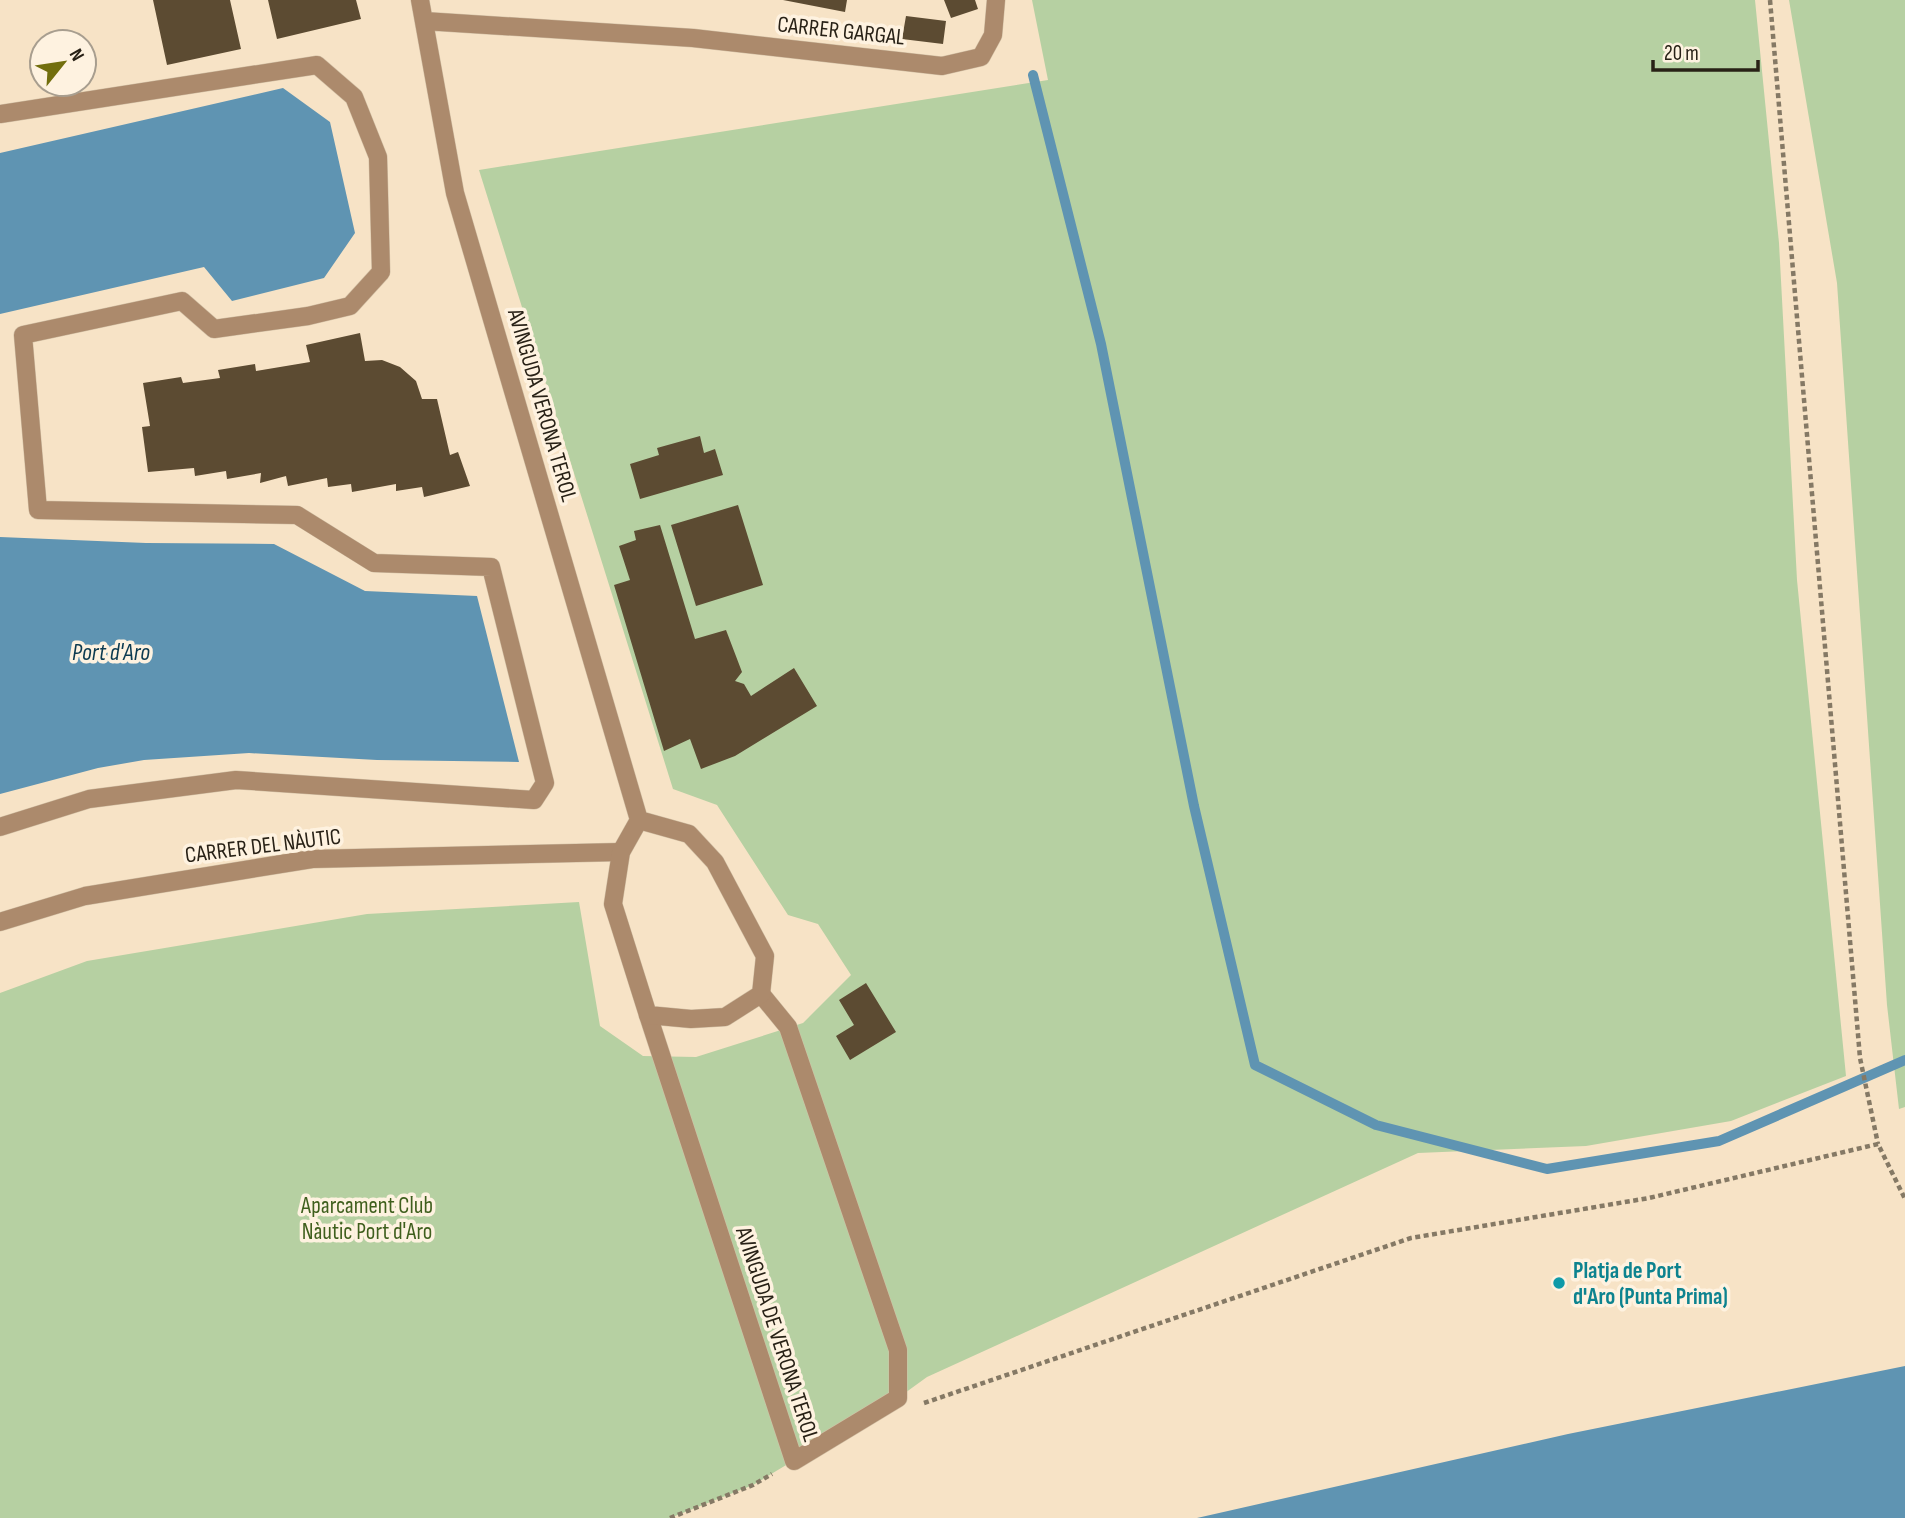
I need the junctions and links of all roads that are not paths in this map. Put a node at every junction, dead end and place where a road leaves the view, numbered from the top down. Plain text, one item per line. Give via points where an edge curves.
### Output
1 (420, 0) edge
2 (996, 0) edge
3 (424, 21) junction
4 (0, 114) edge
5 (639, 820) junction
6 (0, 827) edge
7 (621, 852) junction
8 (0, 922) edge
9 (761, 994) junction
10 (648, 1015) junction

1 - 3 street, AVINGUDA VERONA TEROL
2 - 3 street, CARRER GARGAL via 993,35 981,57 942,66 693,38
3 - 5 street, AVINGUDA VERONA TEROL via 455,193
4 - 6 street via 317,65 354,97 378,157 381,272 350,306 308,316 214,328 182,302 23,335 38,510 297,515 374,563 491,567 545,783 534,800 236,780 89,799
5 - 7 street, AVINGUDA DE VERONA TEROL
5 - 9 street via 689,834 715,862 765,956
7 - 8 street, CARRER DEL NÀUTIC via 312,859 85,896
7 - 10 street, AVINGUDA DE VERONA TEROL via 612,904
9 - 10 street via 725,1017
9 - 10 street, AVINGUDA DE VERONA TEROL via 788,1027 898,1350 898,1398 794,1461

